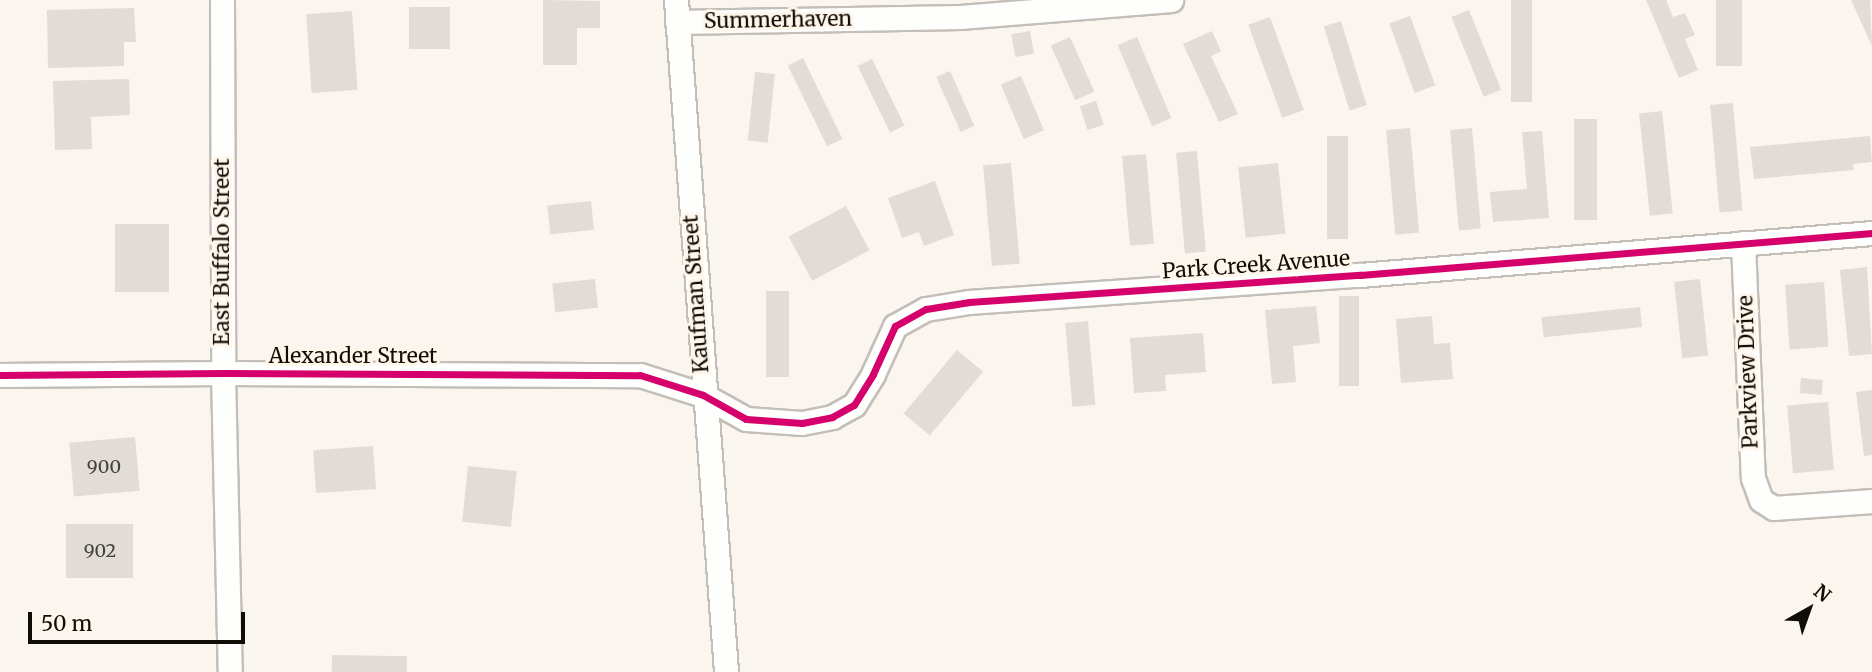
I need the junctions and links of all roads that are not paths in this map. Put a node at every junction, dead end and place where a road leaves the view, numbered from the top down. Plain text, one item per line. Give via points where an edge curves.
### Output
1 (222, 0) edge
2 (1171, 0) edge
3 (677, 11) edge
4 (1872, 233) edge
5 (1743, 243) junction
6 (223, 373) junction
7 (0, 375) edge
8 (703, 395) junction
9 (1872, 501) edge
10 (230, 672) edge
11 (726, 672) edge

1 - 6 street, East Buffalo Street
2 - 3 street, Summerhaven via 960,17
3 - 8 street, Kaufman Street
4 - 5 street, Park Creek Avenue
5 - 8 street, Park Creek Avenue via 969,302 926,309 895,326 854,405 832,417 802,423 746,419
5 - 9 street, Parkview Drive via 1753,478 1762,500 1774,508
6 - 7 street, Alexander Street
6 - 8 street, Alexander Street via 640,375
6 - 10 street, East Buffalo Street
8 - 11 street, Kaufman Street

